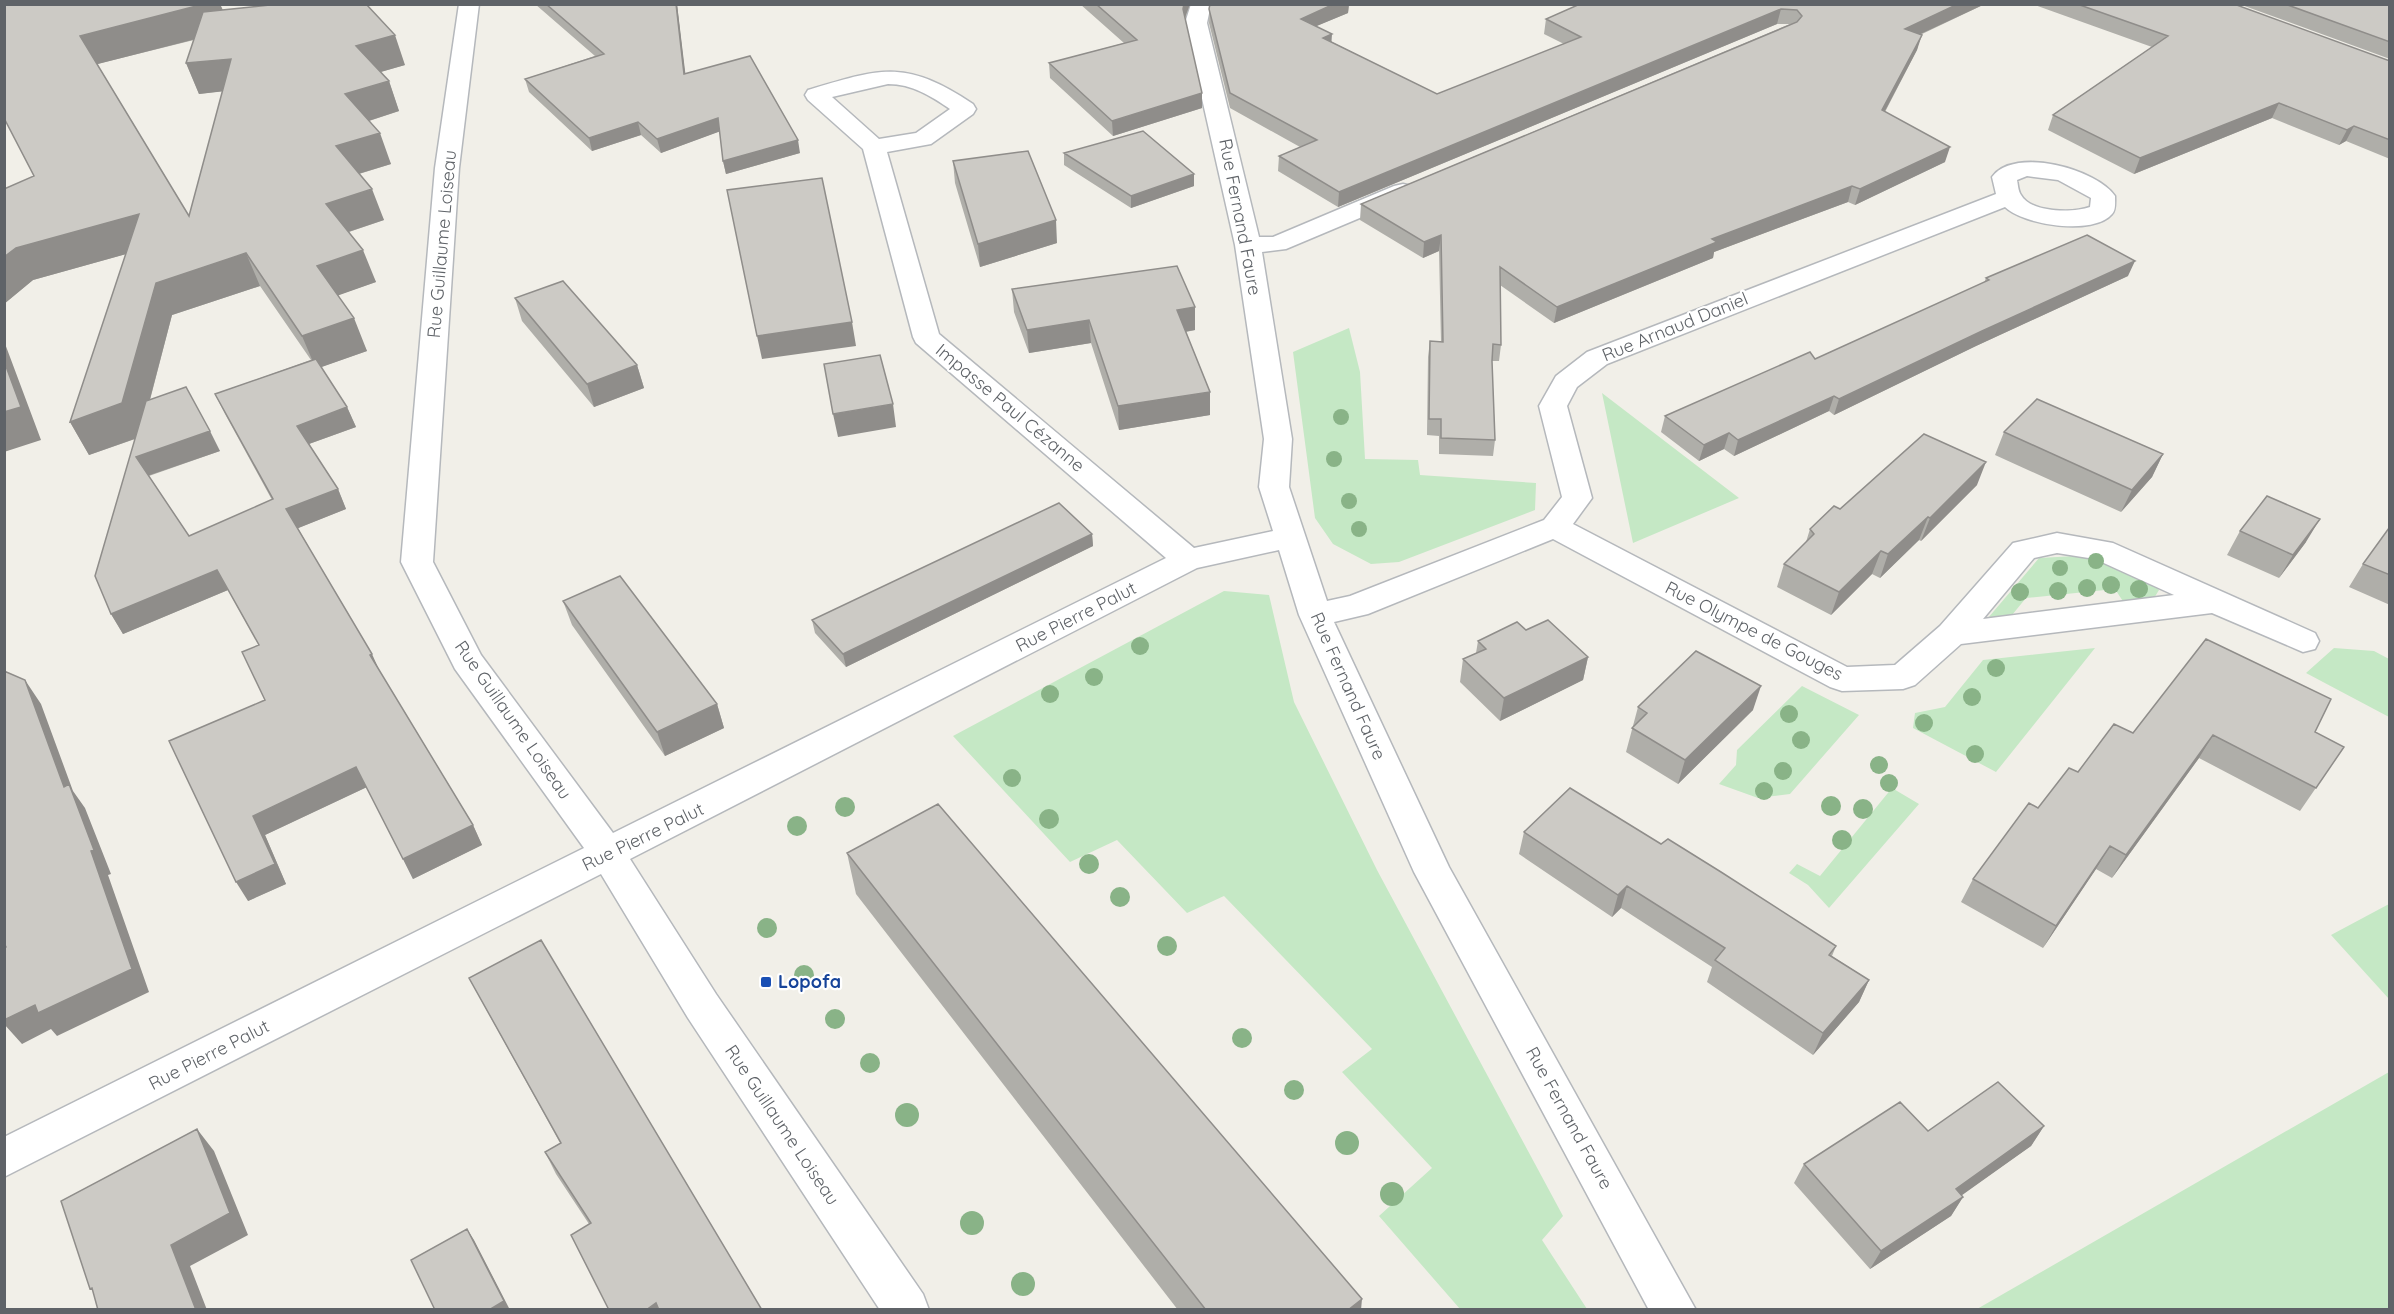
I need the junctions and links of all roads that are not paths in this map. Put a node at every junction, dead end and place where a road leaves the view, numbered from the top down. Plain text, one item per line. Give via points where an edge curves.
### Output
1 (469, 4) edge
2 (1201, 4) edge
3 (874, 147) junction
4 (1420, 183) edge
5 (2009, 197) dead end
6 (1248, 245) junction
7 (1555, 527) junction
8 (1288, 538) junction
9 (1188, 560) junction
10 (2217, 601) junction
11 (1315, 615) junction
12 (1952, 634) junction
13 (2303, 641) dead end
14 (608, 854) junction
15 (4, 1158) edge
16 (907, 1310) edge
17 (1674, 1310) edge

1 - 14 street, Rue Guillaume Loiseau via 447,168 417,562 467,661
2 - 6 street, Rue Fernand Faure via 1196,23
3 - 3 street via 923,139 965,108 938,91 898,77 816,95
3 - 9 street, Impasse Paul Cézanne via 926,337
4 - 6 street via 1277,244
5 - 7 street, Rue Arnaud Daniel via 1597,358 1566,382 1553,406 1577,498
6 - 8 street, Rue Fernand Faure via 1278,439 1274,487
7 - 11 street via 1357,606
7 - 12 street, Rue Olympe de Gouges via 1842,679 1903,677
8 - 9 street, Rue Pierre Palut
8 - 11 street, Rue Fernand Faure
9 - 14 street, Rue Pierre Palut
10 - 12 street
10 - 12 street, Rue Olympe de Gouges via 2102,550 2057,543 2024,550
10 - 13 street, Rue Olympe de Gouges
11 - 17 street, Rue Fernand Faure via 1433,872
14 - 15 street, Rue Pierre Palut
14 - 16 street, Rue Guillaume Loiseau via 702,1006

